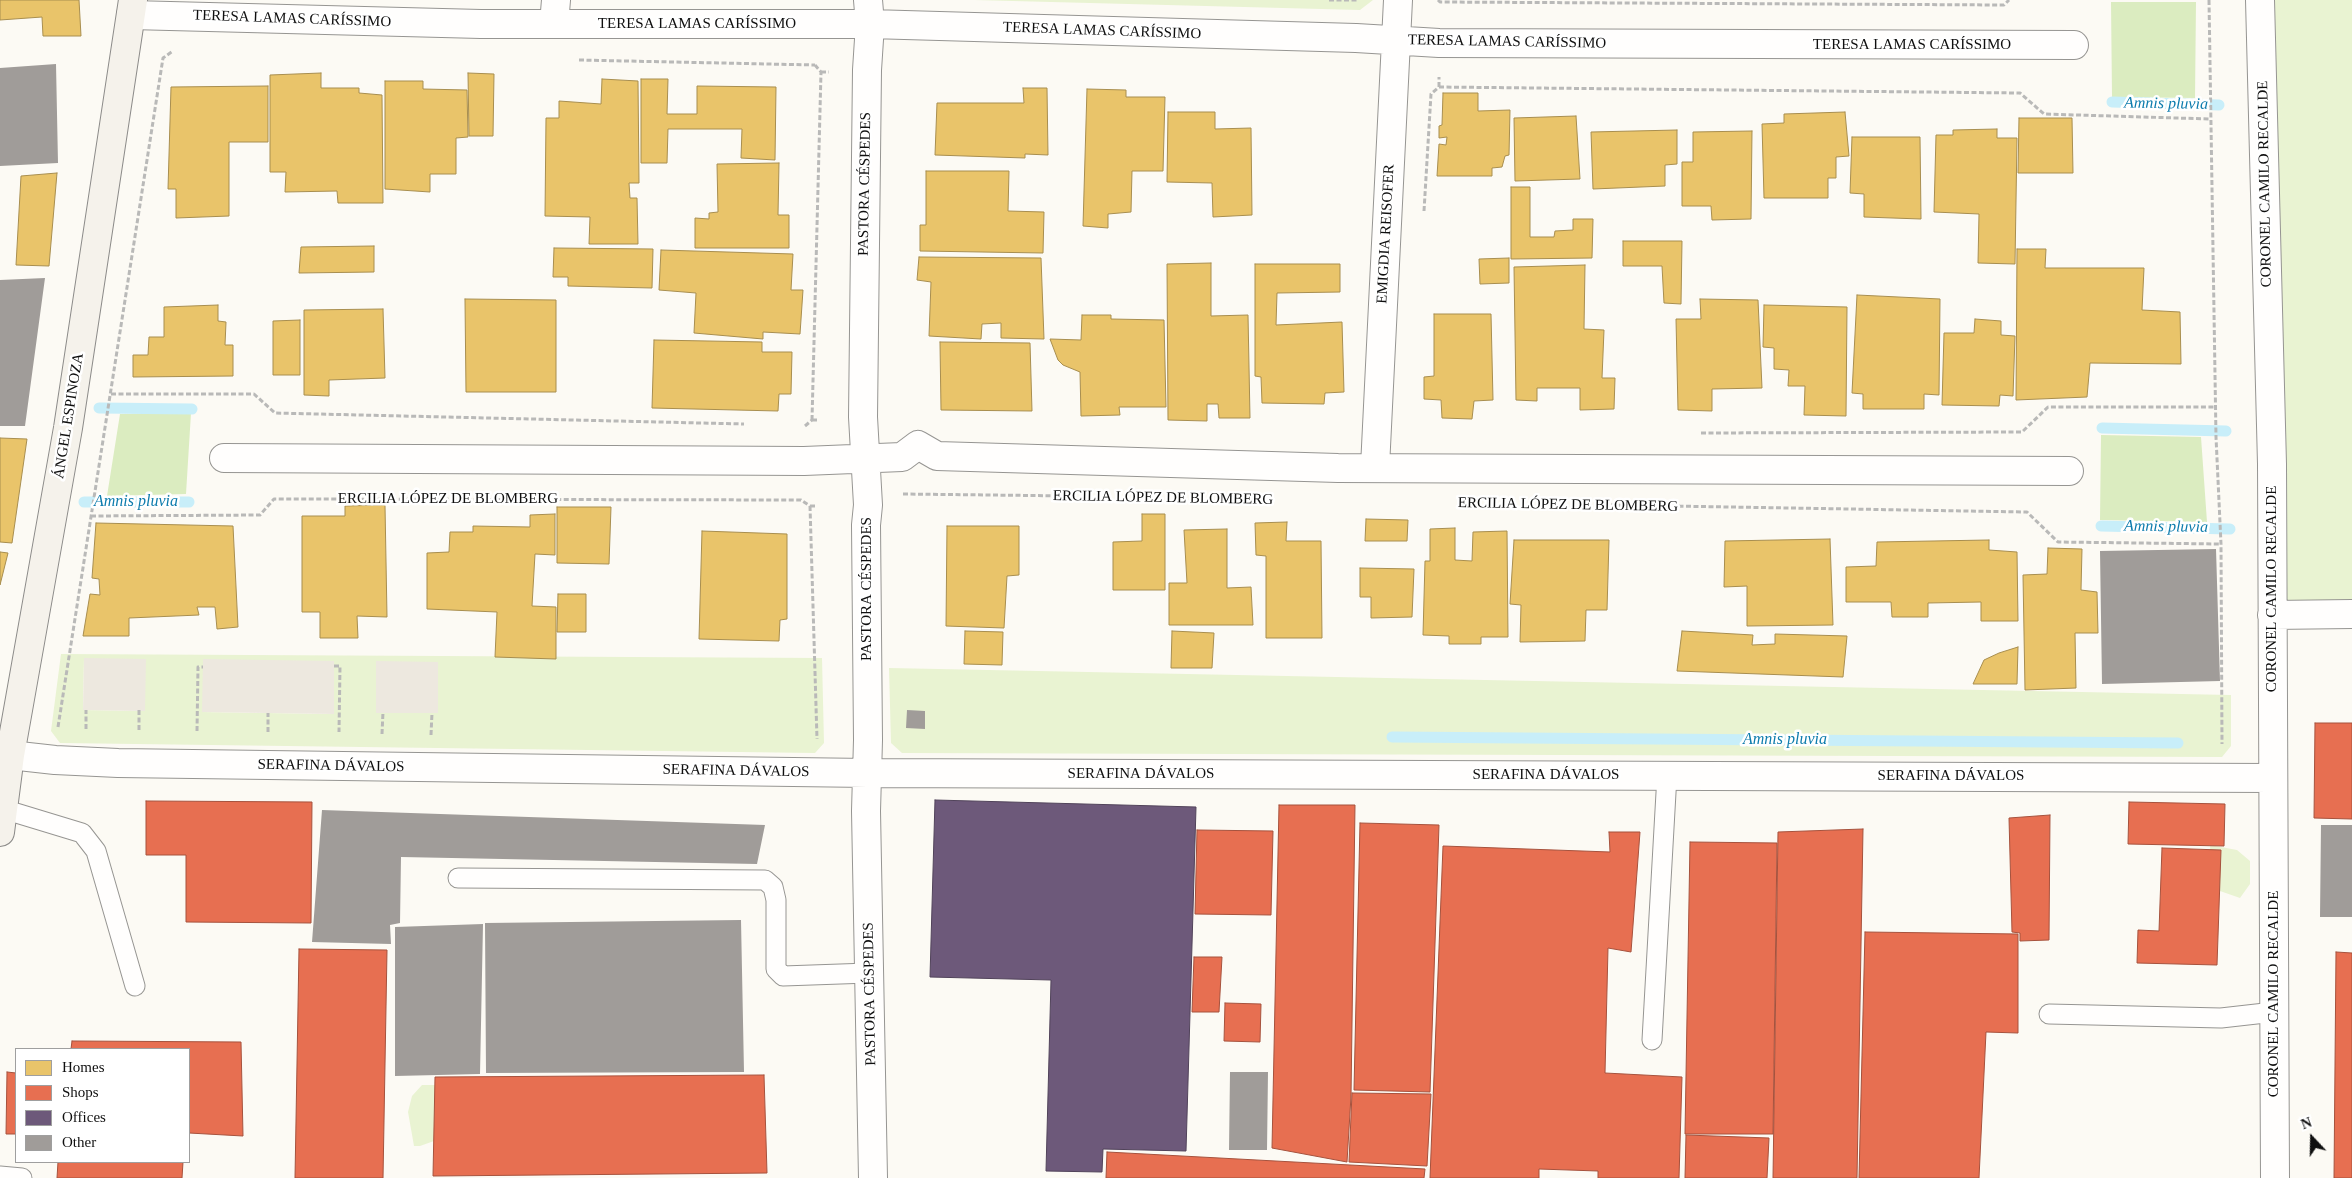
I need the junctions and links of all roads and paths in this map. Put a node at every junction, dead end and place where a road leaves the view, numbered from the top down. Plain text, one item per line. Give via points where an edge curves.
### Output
1 (1329, 0) edge
2 (1359, 0) edge
3 (1398, 0) edge
4 (2009, 0) edge
5 (2209, 0) edge
6 (2260, 0) edge
7 (1439, 1) edge
8 (132, 7) edge
9 (555, 12) edge
10 (869, 12) edge
11 (1396, 40) junction
12 (2074, 46) dead end
13 (173, 51) dead end
14 (815, 65) dead end
15 (821, 72) junction
16 (829, 72) dead end
17 (1439, 77) dead end
18 (2210, 119) junction
19 (111, 394) junction
20 (2216, 406) junction
21 (812, 420) junction
22 (819, 420) dead end
23 (747, 425) dead end
24 (796, 426) dead end
25 (1695, 433) dead end
26 (224, 458) dead end
27 (864, 458) junction
28 (1375, 467) junction
29 (2069, 471) dead end
30 (903, 494) dead end
31 (1080, 496) dead end
32 (1602, 505) dead end
33 (810, 506) junction
34 (817, 506) dead end
35 (91, 516) junction
36 (2221, 544) junction
37 (2352, 614) edge
38 (2272, 615) junction
39 (334, 666) dead end
40 (203, 667) dead end
41 (86, 710) dead end
42 (139, 710) dead end
43 (383, 712) dead end
44 (268, 713) dead end
45 (432, 713) dead end
46 (61, 733) dead end
47 (86, 737) dead end
48 (139, 737) dead end
49 (197, 738) dead end
50 (817, 738) dead end
51 (267, 739) dead end
52 (339, 740) dead end
53 (382, 740) dead end
54 (431, 741) dead end
55 (2217, 750) dead end
56 (5, 752) edge
57 (868, 773) junction
58 (1667, 775) junction
59 (2274, 778) junction
60 (2, 821) edge
61 (458, 878) dead end
62 (869, 974) junction
63 (136, 986) dead end
64 (2274, 1012) junction
65 (2049, 1014) dead end
66 (1652, 1040) dead end
67 (0, 1176) edge
68 (22, 1178) edge
69 (873, 1178) edge
70 (2275, 1178) edge

1 - 2 path
3 - 11 street, EMIGDIA REISOFER
4 - 7 path via 2004,5
5 - 18 path
6 - 38 street, CORONEL CAMILO RECALDE via 2272,464
8 - 9 street, TERESA LAMAS CARÍSSIMO via 481,24
8 - 56 street, ÁNGEL ESPINOZA via 68,428
9 - 10 street, TERESA LAMAS CARÍSSIMO
10 - 11 street, TERESA LAMAS CARÍSSIMO
10 - 27 street, PASTORA CÉSPEDES
11 - 12 street, TERESA LAMAS CARÍSSIMO via 1439,43
11 - 28 street, EMIGDIA REISOFER
13 - 19 path via 163,58
14 - 15 path
15 - 16 path
15 - 21 path
17 - 18 path via 1439,87 2020,93 2044,114
18 - 20 path
19 - 23 path via 254,394 275,414
19 - 35 path
20 - 25 path via 2048,407 2022,432
20 - 36 path
21 - 22 path
21 - 24 path via 806,426
26 - 27 street via 804,461
27 - 28 street via 902,457 916,469 937,456
27 - 57 street, PASTORA CÉSPEDES via 868,505
28 - 29 street
30 - 31 path, ERCILIA LÓPEZ DE BLOMBERG
32 - 36 path, ERCILIA LÓPEZ DE BLOMBERG via 2027,512 2058,542
33 - 34 path, ERCILIA LÓPEZ DE BLOMBERG
33 - 35 path, ERCILIA LÓPEZ DE BLOMBERG via 802,500 274,499 260,515
33 - 50 path
35 - 46 path via 58,728
36 - 55 path via 2223,742
37 - 38 street
38 - 59 street, CORONEL CAMILO RECALDE
39 - 52 path via 340,666
40 - 49 path via 198,667
41 - 47 path
42 - 48 path
43 - 53 path
44 - 51 path
45 - 54 path
56 - 57 street, SERAFINA DÁVALOS via 55,760 118,763
56 - 60 street, ÁNGEL ESPINOZA
57 - 58 street, SERAFINA DÁVALOS
57 - 62 street, PASTORA CÉSPEDES
58 - 59 street, SERAFINA DÁVALOS
58 - 66 lane
59 - 64 street, CORONEL CAMILO RECALDE
60 - 63 lane via 82,833 96,851
61 - 62 lane via 765,880 773,887 776,900 776,969 783,976
62 - 69 street, PASTORA CÉSPEDES
64 - 65 lane via 2221,1018
64 - 70 street, CORONEL CAMILO RECALDE
67 - 68 lane

